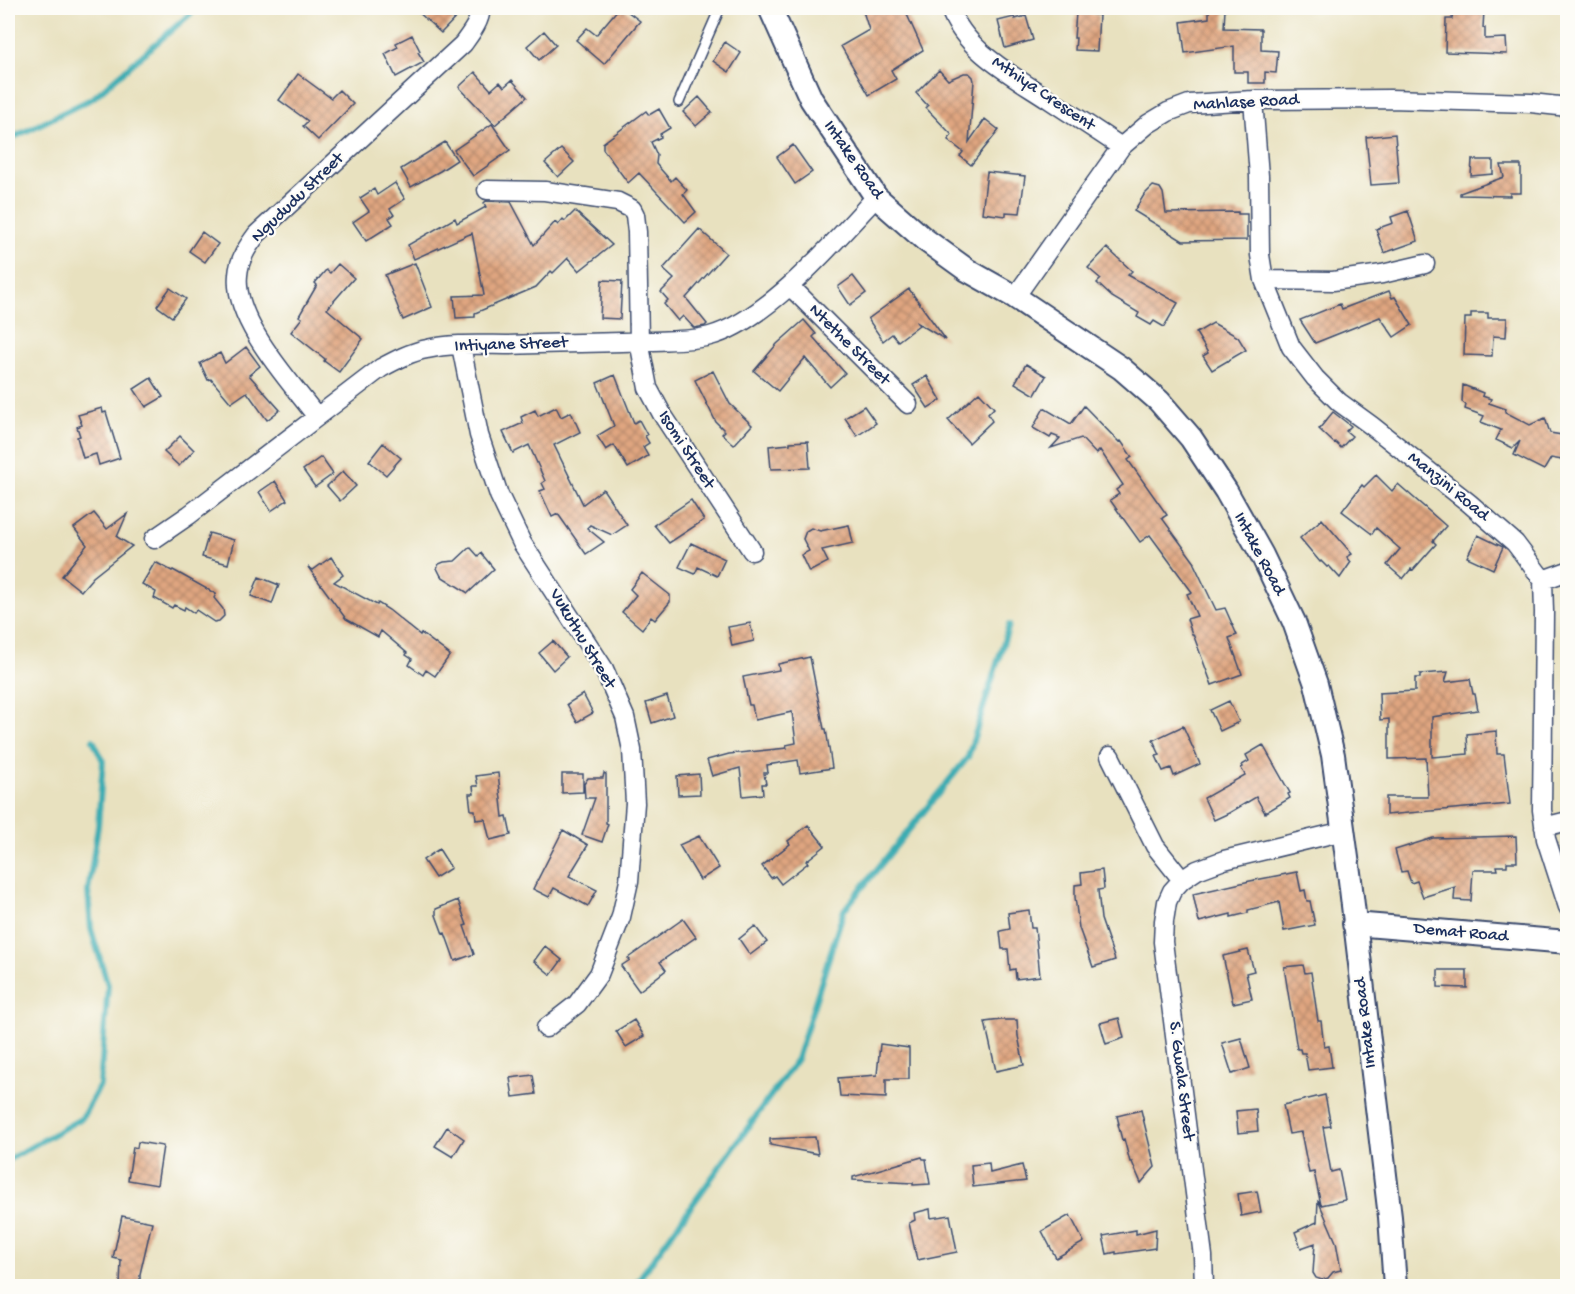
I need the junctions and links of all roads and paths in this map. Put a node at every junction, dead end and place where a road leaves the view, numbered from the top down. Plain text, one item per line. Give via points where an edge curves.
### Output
1 (481, 8) edge
2 (720, 8) edge
3 (770, 8) edge
4 (950, 8) edge
5 (1253, 100) junction
6 (679, 102) dead end
7 (1568, 107) edge
8 (1121, 147) junction
9 (487, 190) dead end
10 (876, 197) junction
11 (1425, 264) dead end
12 (1264, 280) junction
13 (790, 286) junction
14 (1015, 297) junction
15 (639, 341) junction
16 (461, 346) junction
17 (908, 404) dead end
18 (317, 417) junction
19 (154, 539) dead end
20 (752, 551) dead end
21 (1568, 571) edge
22 (1543, 580) junction
23 (1110, 756) dead end
24 (1568, 821) edge
25 (1544, 827) junction
26 (1344, 831) junction
27 (1182, 880) junction
28 (1568, 907) edge
29 (1354, 924) junction
30 (1568, 942) edge
31 (546, 1028) dead end
32 (1204, 1287) edge
33 (1395, 1287) edge

1 - 18 street, Ngududu Street via 473,31 463,44 257,234 244,253 238,295 247,318 265,349
2 - 6 lane
3 - 10 street, Intake Road via 811,99
4 - 8 street, Mthiya Crescent via 970,40 998,66
5 - 7 street, Mahlase Road via 1390,99
5 - 8 street, Mahlase Road via 1189,104 1148,124
5 - 12 street, Manzini Road
8 - 14 street, Mahlase Road
9 - 15 street via 545,191 618,202 632,209 637,232
10 - 13 street, Intiyane Street
10 - 14 street, Intake Road via 958,264
11 - 12 street via 1333,281
12 - 22 street, Manzini Road via 1291,347 1315,378 1339,402 1515,543
13 - 15 street, Intiyane Street via 735,326 709,336
13 - 17 street, Ntethe Street
14 - 26 street, Intake Road via 1121,368 1159,401 1191,438 1226,491 1294,622 1316,684 1333,755
15 - 16 street, Intiyane Street
15 - 20 street, Isomi Street via 648,388
16 - 18 street, Intiyane Street via 429,348 396,360
16 - 31 street, Vukuthu Street via 479,435 499,495 522,543 604,669 626,717 632,750 635,803 629,881 621,918 599,974 577,1004
18 - 19 street, Intiyane Street
21 - 22 street
22 - 25 street
23 - 27 street via 1155,846
24 - 25 street
25 - 28 street
26 - 27 street, S. Gwala Street via 1224,860
26 - 29 street, Intake Road
27 - 32 street, S. Gwala Street via 1167,902 1163,942
29 - 30 street, Demat Road
29 - 33 street, Intake Road

